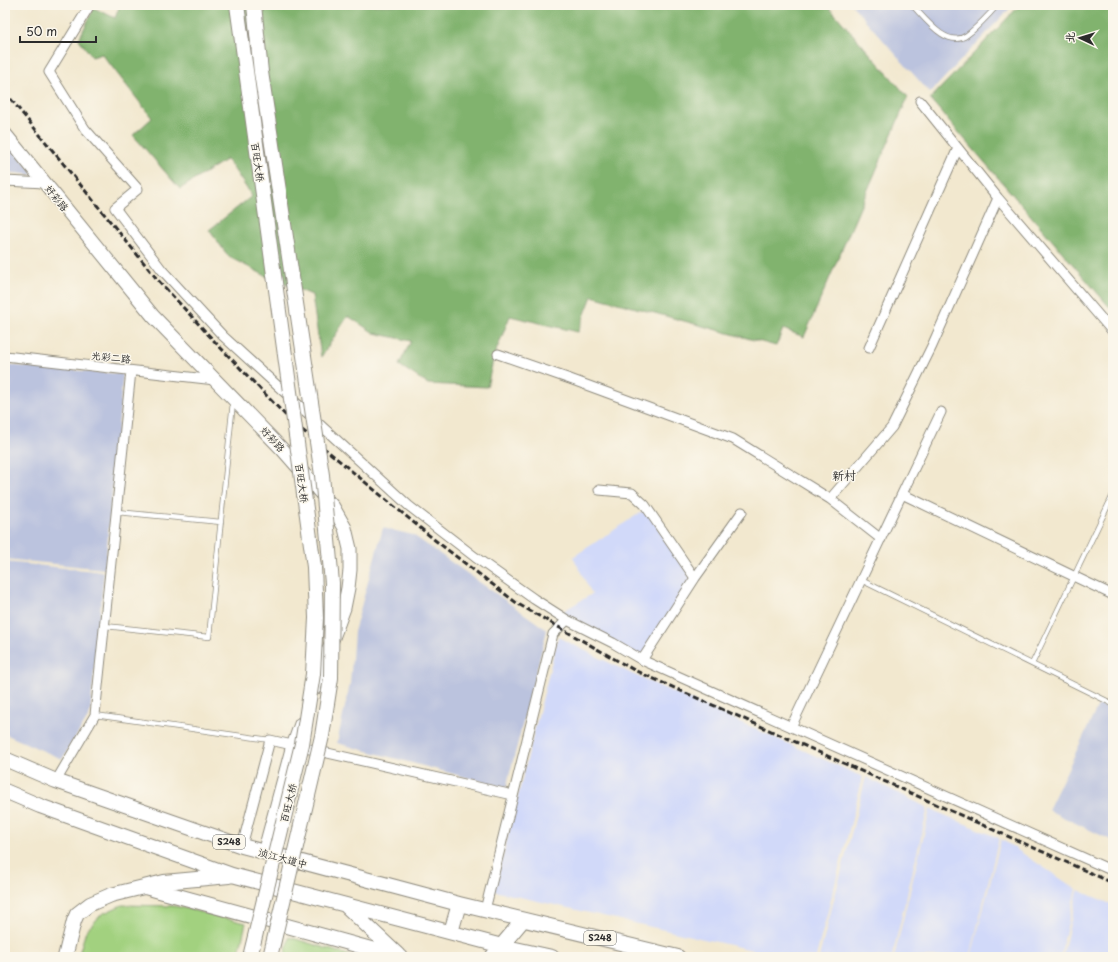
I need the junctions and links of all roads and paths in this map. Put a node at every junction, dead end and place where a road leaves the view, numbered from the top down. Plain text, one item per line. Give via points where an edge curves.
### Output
1 (90, 5) edge
2 (237, 5) edge
3 (254, 5) edge
4 (912, 5) edge
5 (998, 5) edge
6 (920, 101) dead end
7 (5, 134) edge
8 (958, 148) junction
9 (5, 181) edge
10 (45, 183) junction
11 (998, 198) junction
12 (1113, 332) edge
13 (869, 348) dead end
14 (498, 354) dead end
15 (5, 356) edge
16 (131, 370) junction
17 (216, 380) junction
18 (233, 397) junction
19 (941, 412) dead end
20 (599, 490) dead end
21 (902, 494) junction
22 (1113, 495) edge
23 (830, 499) junction
24 (117, 512) junction
25 (742, 512) dead end
26 (221, 522) junction
27 (881, 539) junction
28 (1074, 576) junction
29 (695, 578) junction
30 (861, 580) junction
31 (1113, 595) edge
32 (567, 620) junction
33 (105, 626) junction
34 (642, 660) junction
35 (1032, 664) junction
36 (1113, 704) edge
37 (95, 715) junction
38 (791, 727) junction
39 (270, 740) junction
40 (294, 745) junction
41 (5, 759) edge
42 (56, 781) junction
43 (5, 791) edge
44 (513, 795) junction
45 (242, 846) junction
46 (264, 852) junction
47 (1113, 871) edge
48 (232, 875) junction
49 (145, 887) junction
50 (459, 904) junction
51 (346, 906) junction
52 (484, 910) junction
53 (523, 920) junction
54 (451, 932) junction
55 (502, 946) junction
56 (65, 957) edge
57 (250, 957) edge
58 (270, 957) edge
59 (400, 957) edge
60 (492, 957) edge
61 (552, 957) edge
62 (678, 957) edge

1 - 32 street via 49,72 85,128 138,189 115,208 162,270 223,336 409,506 475,557
2 - 57 main road, 百旺大桥, bridge via 314,567 316,618 313,674 302,744
3 - 58 main road, 百旺大桥, bridge via 261,72 322,475 332,583 331,678 323,728
4 - 5 lane via 944,36 956,39 966,36
6 - 8 street
7 - 10 street, 好彩路
8 - 11 street
8 - 13 street
9 - 10 street
10 - 17 street, 好彩路 via 153,316
11 - 12 street
11 - 23 street via 932,346 892,427
14 - 23 street via 733,439
15 - 16 street, 光彩二路
16 - 17 street, 光彩二路
16 - 24 street
17 - 18 street, 好彩路
18 - 26 lane
18 - 40 street, 好彩路 via 333,507 345,528 350,549 349,582 344,608
19 - 21 street
20 - 29 street via 632,493 645,505
21 - 27 street
21 - 28 street
22 - 28 lane
23 - 27 street
24 - 26 lane
24 - 33 street
25 - 29 street
26 - 33 lane via 209,637
27 - 30 street
28 - 31 street
28 - 35 lane
29 - 34 street
30 - 35 lane
30 - 38 street
32 - 34 street
32 - 44 street via 554,634
33 - 37 street
34 - 38 street
35 - 36 lane
37 - 39 lane
37 - 42 street
38 - 47 street
39 - 40 street
39 - 45 street
40 - 44 street
40 - 46 street, 好彩路
41 - 42 main road, 浈江大道中 / S248
42 - 45 main road, 浈江大道中 / S248
43 - 48 main road
44 - 52 street
45 - 46 main road, 浈江大道中 / S248
46 - 50 main road, 浈江大道中 / S248
48 - 49 main road via 164,882
48 - 51 main road
49 - 56 main road via 111,895 82,909 74,921
49 - 59 main road
50 - 52 main road, 浈江大道中 / S248
50 - 54 main road
51 - 54 main road
51 - 59 main road
52 - 53 main road, 浈江大道中 / S248
53 - 55 main road
53 - 62 main road, S248
54 - 55 main road
55 - 60 main road
55 - 61 main road

